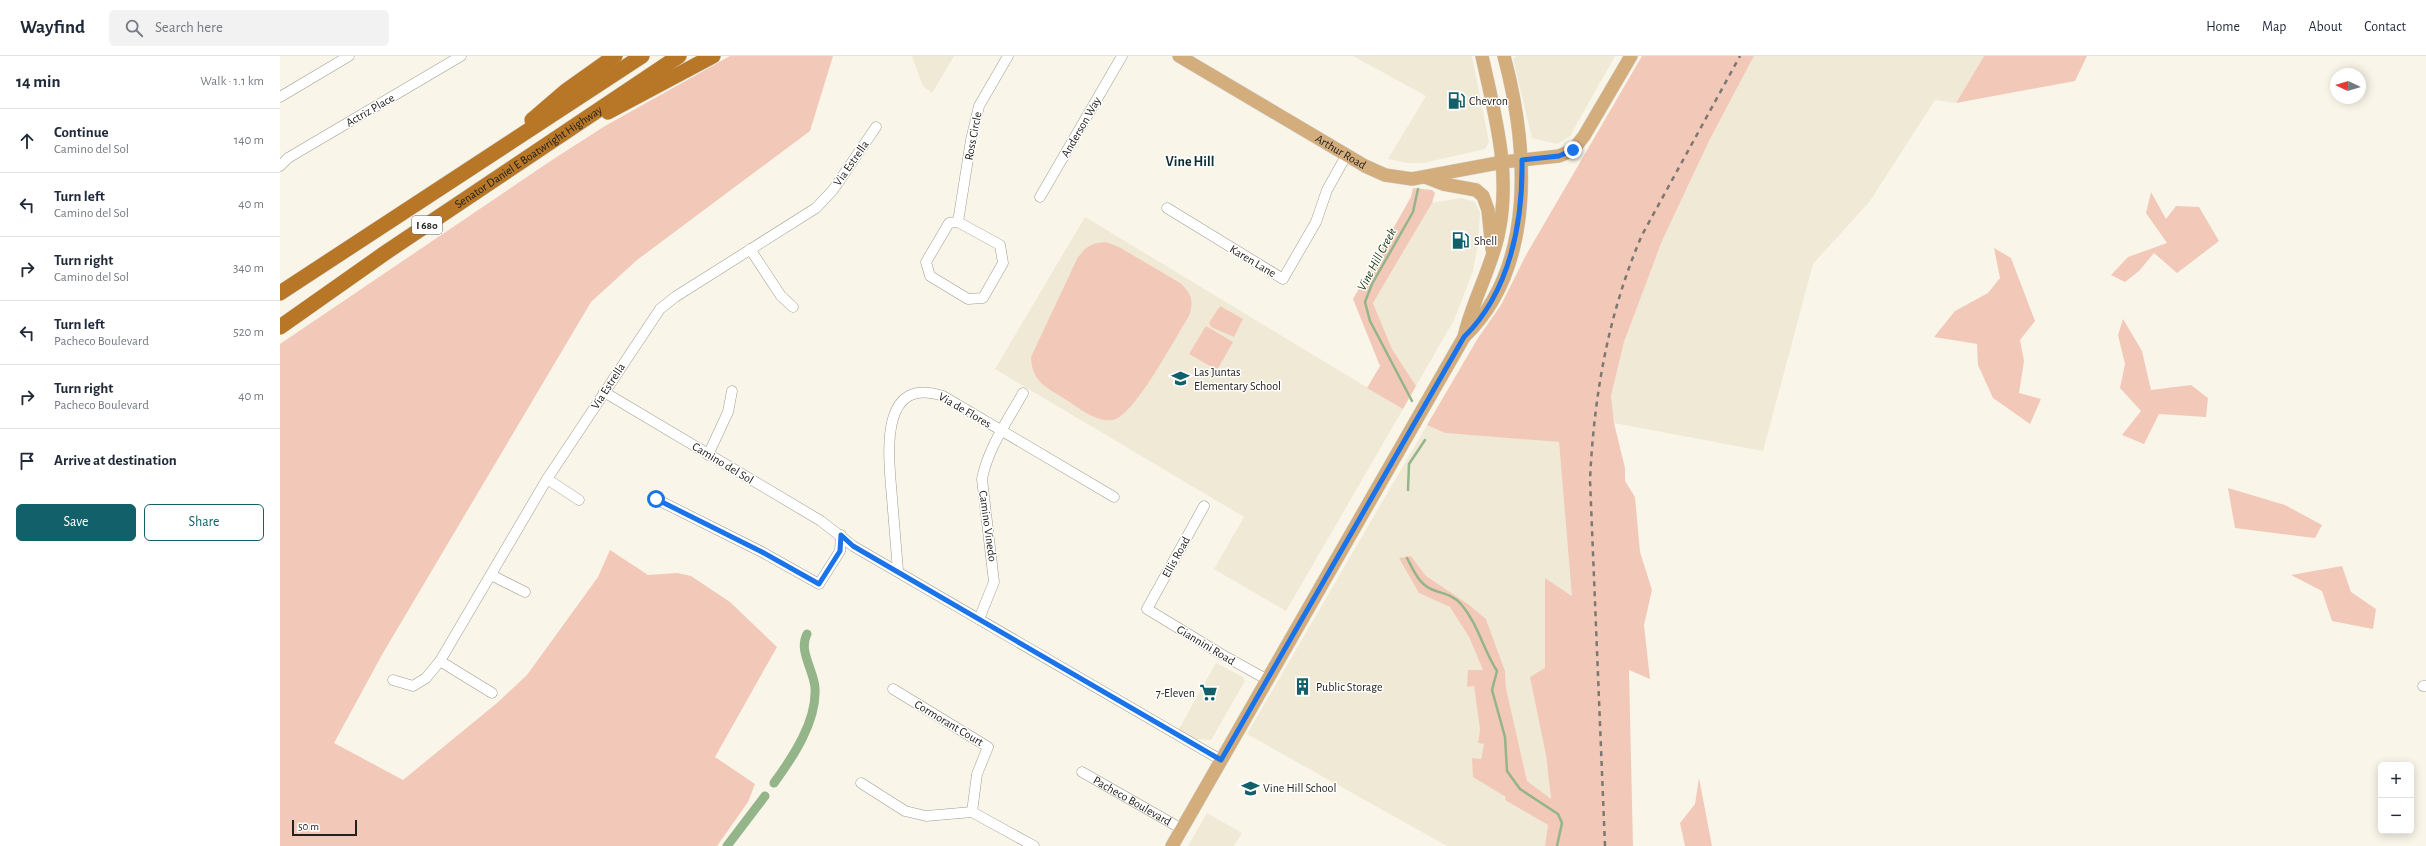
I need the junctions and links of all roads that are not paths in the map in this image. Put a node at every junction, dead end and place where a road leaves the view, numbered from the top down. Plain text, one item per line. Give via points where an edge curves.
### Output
1 (350, 56) edge
2 (461, 56) edge
3 (615, 56) edge
4 (642, 56) edge
5 (679, 56) edge
6 (713, 56) edge
7 (1008, 56) edge
8 (1122, 56) edge
9 (1179, 56) edge
10 (1482, 56) edge
11 (1504, 56) edge
12 (1631, 56) edge
13 (280, 97) edge
14 (576, 125) junction
15 (876, 127) dead end
16 (1346, 156) junction
17 (1522, 160) junction
18 (1503, 162) junction
19 (479, 165) junction
20 (280, 166) edge
21 (1425, 177) junction
22 (1040, 198) dead end
23 (1167, 208) dead end
24 (958, 222) junction
25 (750, 249) junction
26 (1492, 253) junction
27 (280, 293) edge
28 (793, 307) dead end
29 (280, 326) edge
30 (1464, 337) junction
31 (732, 391) dead end
32 (604, 392) junction
33 (1023, 393) dead end
34 (1001, 431) junction
35 (708, 454) junction
36 (547, 480) junction
37 (1114, 497) dead end
38 (656, 499) dead end
39 (579, 500) dead end
40 (1204, 506) dead end
41 (841, 535) junction
42 (898, 571) junction
43 (491, 575) junction
44 (525, 592) dead end
45 (1147, 609) joint
46 (979, 619) junction
47 (440, 661) junction
48 (1266, 679) junction
49 (393, 680) dead end
50 (893, 689) dead end
51 (492, 693) dead end
52 (1221, 760) junction
53 (1082, 772) dead end
54 (861, 783) dead end
55 (972, 812) junction
56 (1182, 829) junction
57 (1034, 846) edge
58 (1172, 846) edge

1 - 13 street
2 - 20 street, Actriz Place via 288,158
3 - 19 highway via 567,90
4 - 19 highway, Senator Daniel E Boatwright Highway / I 680
5 - 14 highway, Senator Daniel E Boatwright Highway / I 680
6 - 14 highway via 634,100
7 - 24 street, Ross Circle via 979,106
8 - 22 street, Anderson Way
9 - 16 main road, Arthur Road
10 - 18 main road, Pacheco Boulevard
11 - 17 main road, Pacheco Boulevard
12 - 17 main road via 1584,136 1573,150 1559,156
14 - 29 highway, Senator Daniel E Boatwright Highway / I 680
15 - 25 street, Via Estrella via 832,190 816,208
16 - 21 main road, Arthur Road via 1385,175 1405,179
16 - 23 street, Karen Lane via 1326,190 1316,222 1283,279
17 - 18 main road, Arthur Road
17 - 30 main road, Pacheco Boulevard via 1516,236 1506,270 1493,300 1477,324
18 - 21 main road, Arthur Road
18 - 26 main road, Pacheco Boulevard via 1502,209
19 - 27 highway, Senator Daniel E Boatwright Highway / I 680
21 - 26 main road via 1443,184 1476,190 1483,196 1488,210
24 - 24 street via 950,223 926,262 930,276 968,299 983,298 1003,263 1000,245
25 - 28 street via 781,296
25 - 32 street, Via Estrella via 660,309
26 - 30 main road, Pacheco Boulevard via 1468,317
30 - 48 main road, Pacheco Boulevard
31 - 35 street via 728,412
32 - 35 street, Camino del Sol
32 - 36 street, Via Estrella
33 - 34 street, Camino Vinedo
34 - 37 street, Via de Flores
34 - 42 street, Via de Flores via 932,392 920,391 908,396 898,406 888,446
34 - 46 street, Camino Vinedo via 984,466 982,479 994,582
35 - 41 street, Camino del Sol
36 - 39 street
36 - 43 street, Via Estrella
38 - 41 street via 762,552 819,584 840,551
40 - 45 street, Ellis Road
41 - 42 street, Camino del Sol via 853,546
42 - 46 street, Camino del Sol
43 - 44 street
43 - 47 street, Via Estrella
45 - 48 street, Giannini Road
46 - 52 street, Camino del Sol
47 - 49 street, Via Estrella via 426,678 413,686
47 - 51 street
48 - 52 main road, Pacheco Boulevard
50 - 55 street, Cormorant Court via 988,747 977,774
52 - 56 main road, Pacheco Boulevard
53 - 56 street, Pacheco Boulevard
54 - 55 street via 906,811 926,816
55 - 57 street
56 - 58 main road, Pacheco Boulevard

